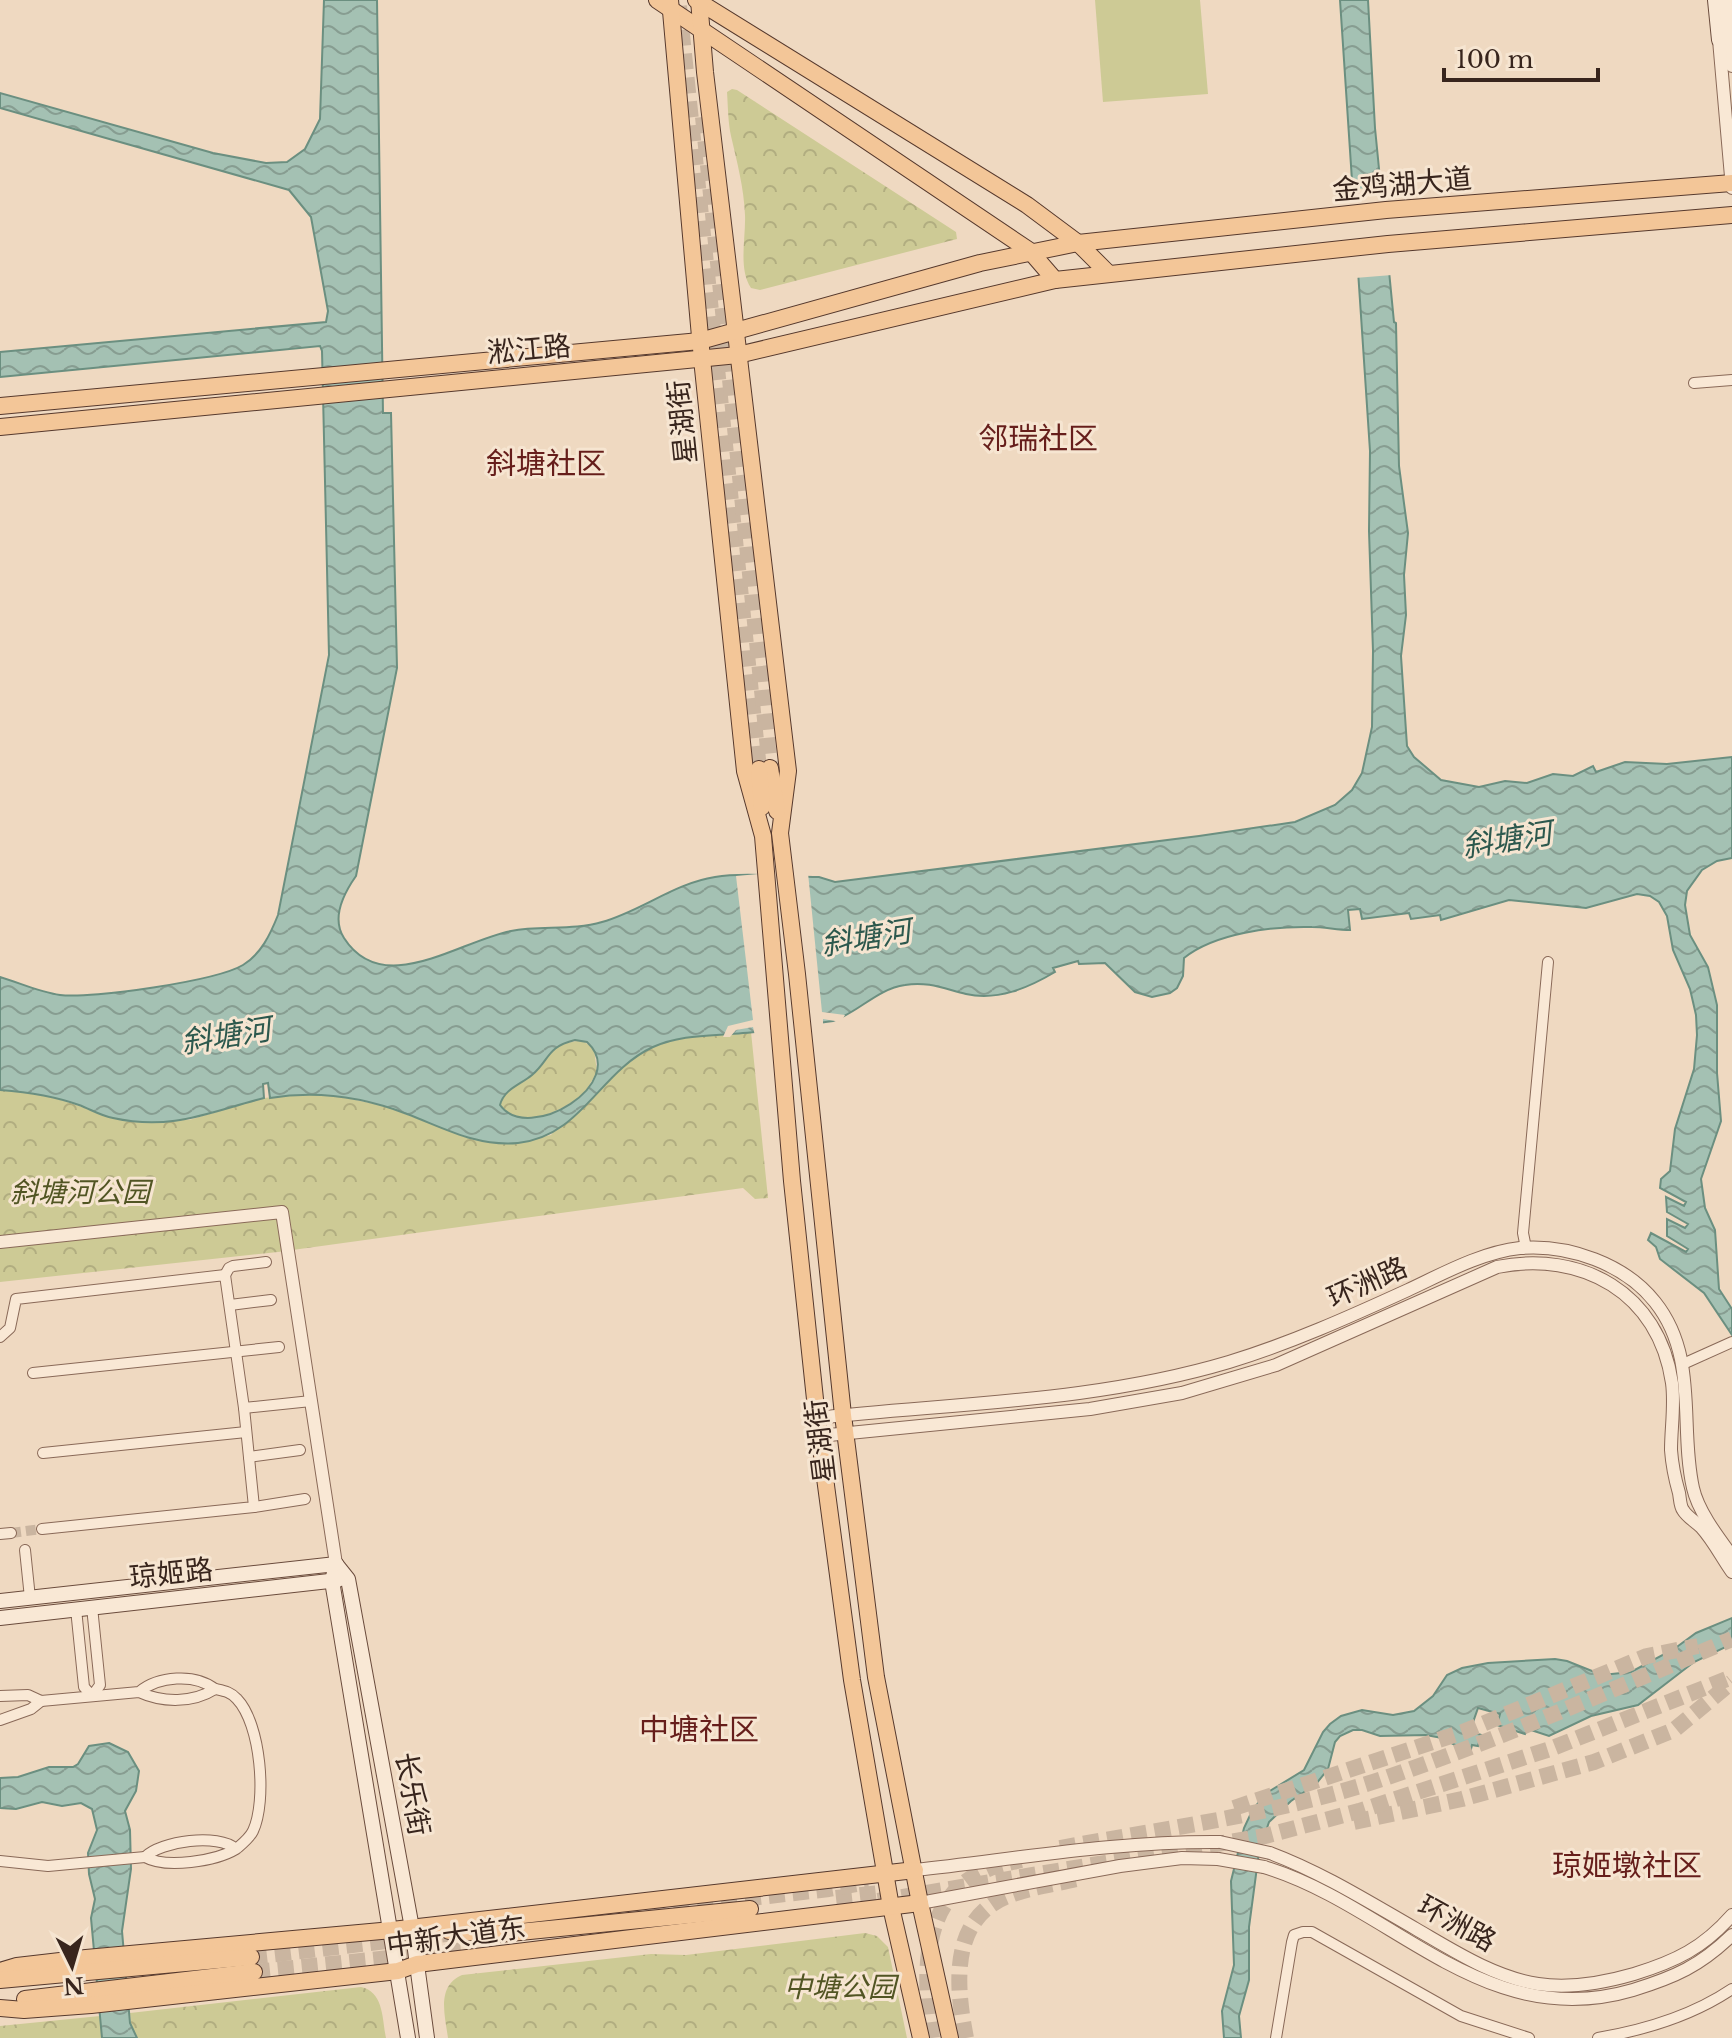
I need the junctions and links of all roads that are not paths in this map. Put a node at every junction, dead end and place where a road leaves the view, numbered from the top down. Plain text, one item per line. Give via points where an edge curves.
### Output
1 (1715, 0) edge
2 (1726, 0) edge
3 (698, 1) edge
4 (666, 3) edge
5 (701, 29) junction
6 (1724, 40) junction
7 (1732, 66) edge
8 (1732, 183) edge
9 (1732, 190) edge
10 (1732, 215) edge
11 (1078, 243) junction
12 (1030, 251) junction
13 (1108, 273) junction
14 (1055, 280) junction
15 (735, 330) junction
16 (700, 341) junction
17 (738, 355) junction
18 (702, 359) junction
19 (1732, 380) edge
20 (1694, 383) dead end
21 (0, 406) edge
22 (0, 427) edge
23 (765, 768) tunnel mouth
24 (772, 834) junction
25 (1548, 962) dead end
26 (0, 1242) edge
27 (1526, 1248) junction
28 (266, 1262) dead end
29 (225, 1275) junction
30 (271, 1300) dead end
31 (230, 1305) junction
32 (0, 1337) edge
33 (1732, 1342) edge
34 (279, 1347) dead end
35 (236, 1352) junction
36 (1683, 1364) junction
37 (33, 1373) dead end
38 (311, 1401) junction
39 (244, 1408) junction
40 (843, 1415) junction
41 (817, 1418) junction
42 (246, 1432) junction
43 (845, 1433) junction
44 (819, 1436) junction
45 (300, 1450) dead end
46 (43, 1453) dead end
47 (249, 1457) junction
48 (305, 1499) dead end
49 (254, 1507) junction
50 (1707, 1527) junction
51 (42, 1529) tunnel mouth
52 (25, 1550) dead end
53 (1732, 1556) edge
54 (336, 1564) junction
55 (1732, 1572) edge
56 (348, 1579) junction
57 (332, 1581) junction
58 (30, 1598) junction
59 (0, 1601) edge
60 (92, 1607) junction
61 (76, 1609) junction
62 (0, 1618) edge
63 (215, 1689) junction
64 (139, 1692) junction
65 (0, 1696) edge
66 (92, 1696) junction
67 (41, 1701) junction
68 (0, 1720) edge
69 (236, 1849) junction
70 (140, 1858) junction
71 (0, 1861) edge
72 (915, 1870) junction
73 (885, 1873) junction
74 (920, 1903) junction
75 (891, 1907) junction
76 (750, 1909) dead end
77 (1732, 1915) edge
78 (412, 1928) junction
79 (392, 1930) junction
80 (1732, 1935) edge
81 (417, 1964) junction
82 (0, 1971) edge
83 (398, 1971) junction
84 (0, 1980) edge
85 (1732, 1989) edge
86 (0, 2002) edge
87 (0, 2008) edge
88 (1489, 2026) junction
89 (408, 2038) edge
90 (427, 2038) edge
91 (921, 2038) edge
92 (950, 2038) edge
93 (1276, 2038) edge
94 (1487, 2038) edge
95 (1529, 2038) edge
96 (1598, 2038) edge

1 - 6 main road
2 - 6 main road
3 - 5 main road, 星湖街
3 - 11 main road via 1027,205
4 - 5 main road
4 - 16 main road, 星湖街
5 - 12 main road
5 - 15 main road, 星湖街
6 - 7 street
6 - 8 street
8 - 9 street
8 - 11 main road, 金鸡湖大道 via 1386,210
10 - 13 main road, 金鸡湖大道
11 - 12 main road, 金鸡湖大道
11 - 13 main road
12 - 14 main road
12 - 15 main road, 淞江路
13 - 14 main road, 金鸡湖大道
14 - 17 main road, 淞江路
15 - 16 main road, 淞江路
15 - 17 main road, 星湖街
16 - 18 main road, 星湖街
16 - 21 main road, 淞江路
17 - 18 main road, 淞江路
17 - 24 main road, 星湖街 via 788,771
18 - 22 main road, 淞江路
18 - 24 main road, 星湖街 via 745,771
19 - 20 street
23 - 24 main road, 星湖街
24 - 40 main road, 星湖街 via 786,877
24 - 41 main road, 星湖街 via 765,877
25 - 27 street via 1523,1233
26 - 38 street, 长乐街 via 282,1212
27 - 36 street, 环洲路 via 1577,1253 1636,1283 1656,1303
27 - 40 street, 环洲路 via 1453,1270 1271,1349 1174,1376 1077,1394
28 - 29 street via 233,1266
29 - 31 street
29 - 32 street via 16,1299 10,1328
30 - 31 street
31 - 35 street
33 - 36 street
34 - 35 street
35 - 37 street
35 - 39 street
36 - 50 street, 环洲路 via 1687,1449
38 - 39 street
38 - 54 street, 长乐街
39 - 42 street
40 - 41 street, 环洲路
40 - 43 main road, 星湖街
41 - 44 main road, 星湖街
42 - 46 street
42 - 47 street
43 - 44 street, 环洲路
43 - 50 street, 环洲路 via 1090,1409 1182,1393 1276,1365 1497,1267 1556,1264 1606,1280 1646,1317 1664,1349 1672,1384 1671,1453 1683,1510
43 - 72 main road, 星湖街 via 876,1677
44 - 73 main road, 星湖街
45 - 47 street
47 - 49 street
48 - 49 street
49 - 51 street
50 - 53 street, 环洲路
50 - 55 street, 环洲路
52 - 58 street
54 - 56 main road, 长乐街
54 - 57 main road, 长乐街
54 - 58 main road, 琼姬路
56 - 57 main road, 琼姬路
56 - 78 main road, 长乐街
57 - 60 main road, 琼姬路
57 - 79 main road, 长乐街
58 - 59 main road, 琼姬路
60 - 61 main road, 琼姬路
60 - 66 street via 100,1685
61 - 62 main road, 琼姬路
61 - 66 street via 84,1687
63 - 64 street via 179,1700
63 - 64 street via 171,1679 148,1684
63 - 69 street via 233,1695 242,1705 261,1778 252,1833
64 - 66 street
65 - 67 street via 28,1695
66 - 67 street
67 - 68 street
69 - 70 street via 201,1861
69 - 70 street via 222,1841 194,1842 157,1848
70 - 71 street via 48,1866
72 - 73 main road, 中新大道东
72 - 74 main road, 星湖街
72 - 77 street, 环洲路, bridge via 1123,1844 1220,1842 1270,1853 1357,1894 1497,1973 1540,1984 1615,1980 1676,1960
73 - 75 main road, 星湖街
73 - 78 main road, 中新大道东
74 - 75 main road, 中新大道东
74 - 80 street, 环洲路, bridge via 1120,1866 1218,1859 1289,1875 1491,1985 1578,2000 1619,1994 1681,1974 1709,1958
74 - 92 main road, 星湖街
75 - 81 main road, 中新大道东
75 - 91 main road, 星湖街
76 - 78 main road via 499,1934
78 - 79 main road, 中新大道东
78 - 81 main road, 长乐街
79 - 82 main road, 中新大道东
79 - 83 main road, 长乐街
81 - 83 main road, 中新大道东
81 - 90 main road, 长乐街
83 - 87 main road, 中新大道东 via 91,2005
83 - 89 main road, 长乐街
84 - 86 main road via 252,1964
85 - 96 street via 1684,2015
88 - 93 street via 1461,2016 1312,1932 1303,1932 1292,1942
88 - 94 street
88 - 95 street

